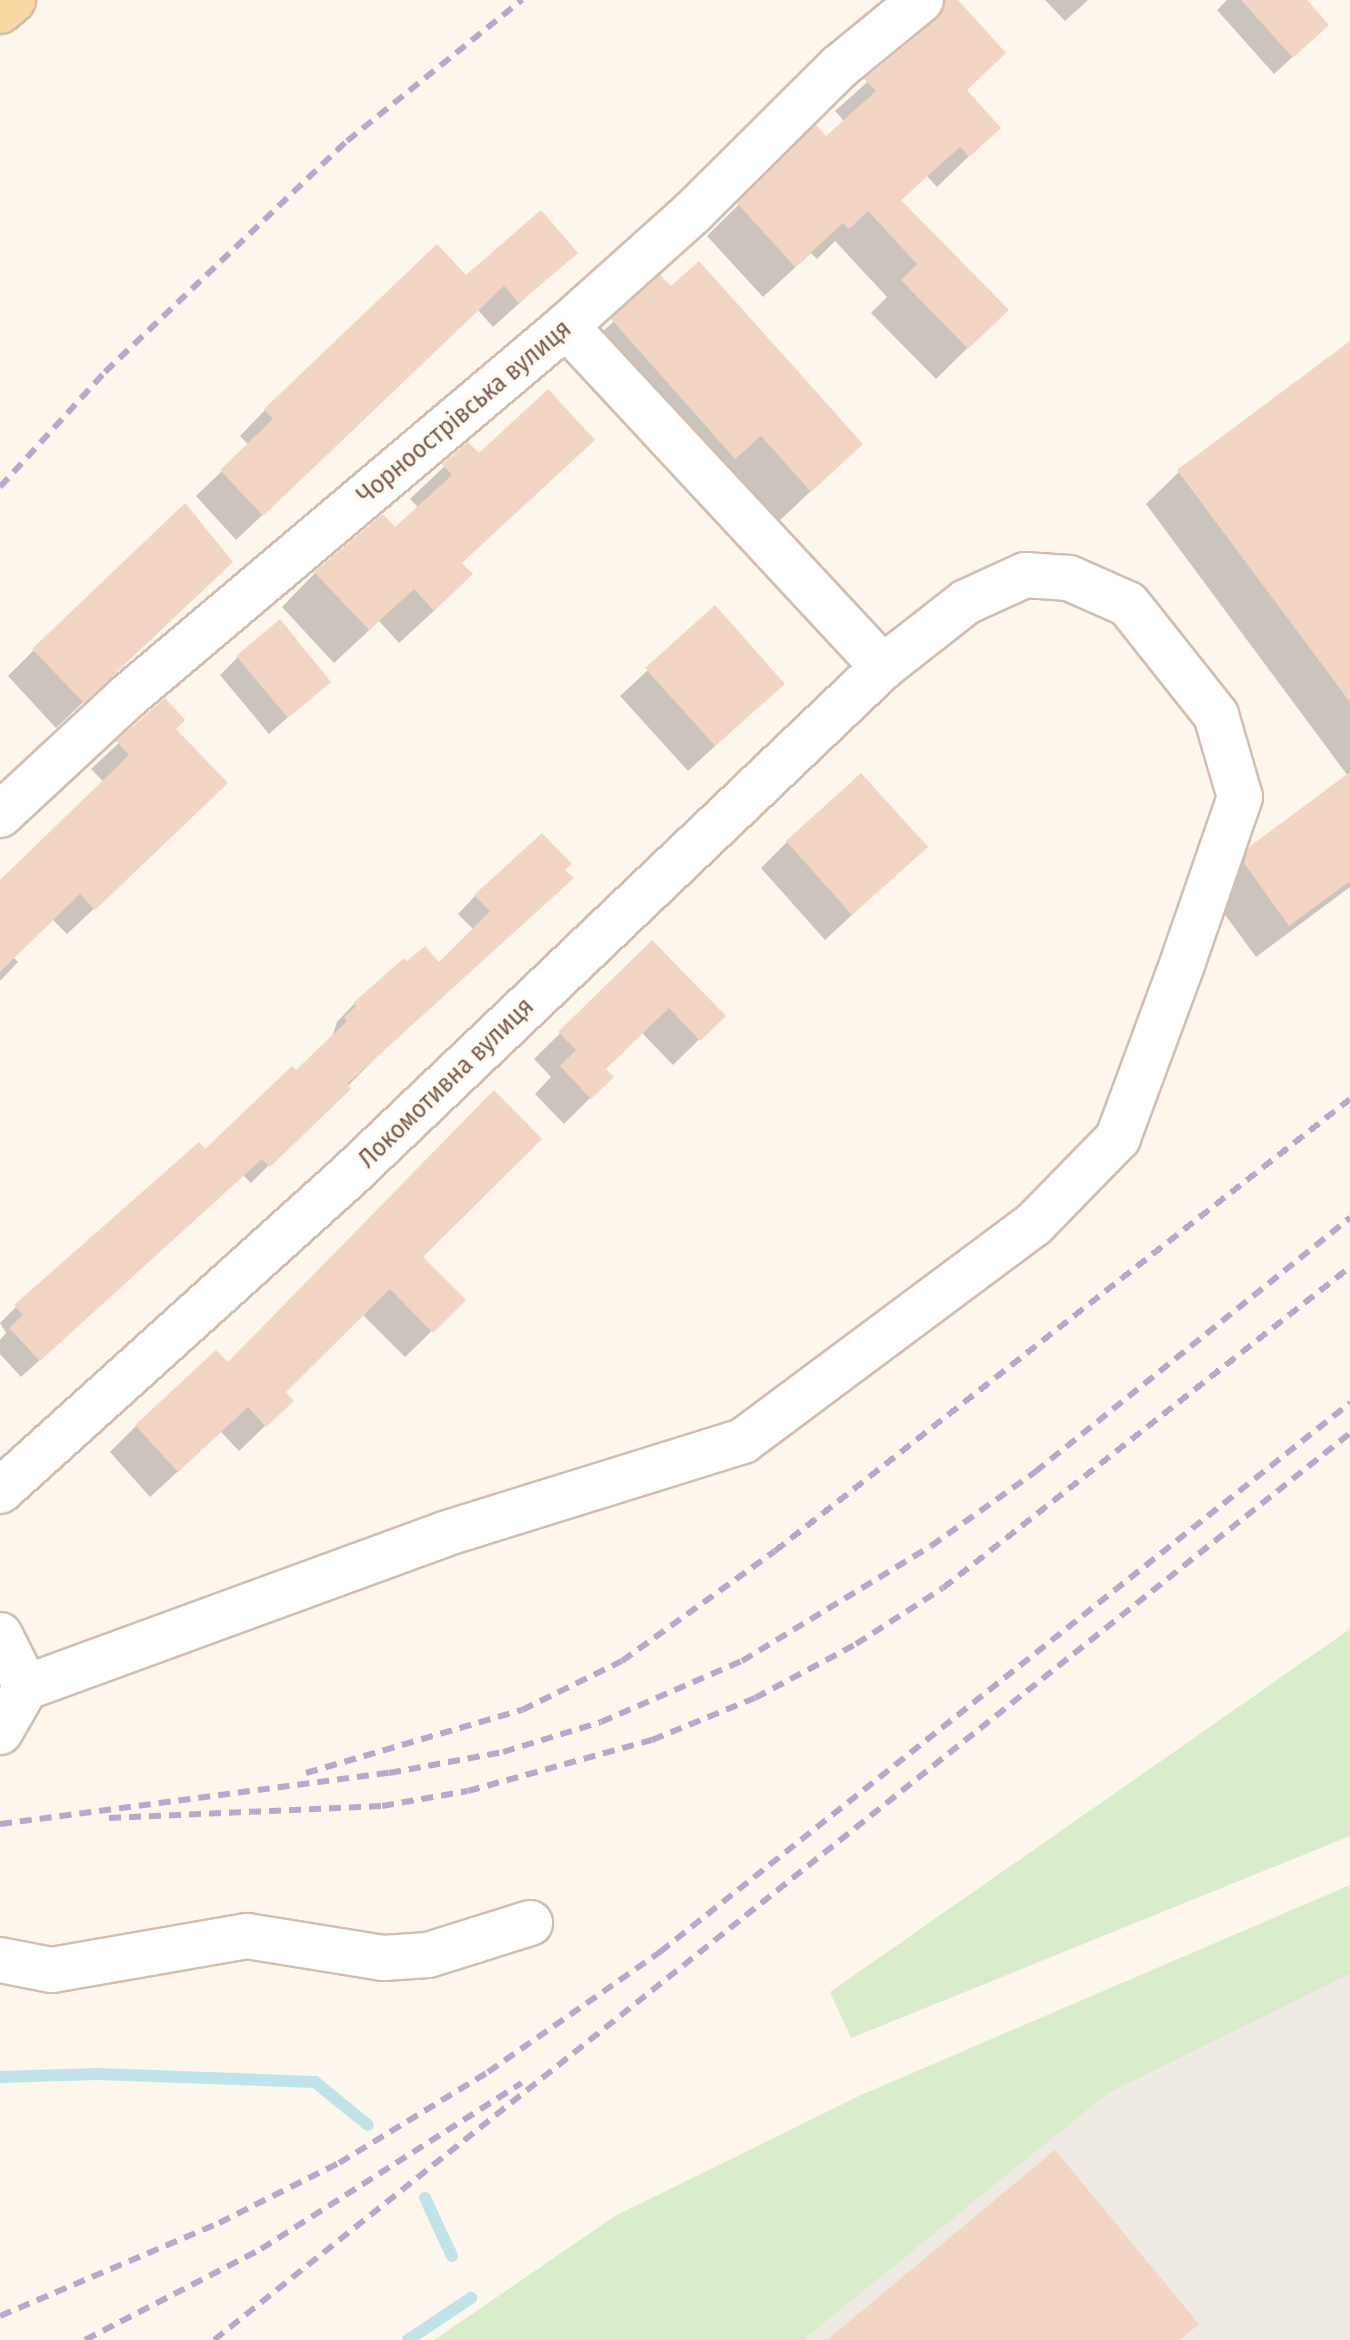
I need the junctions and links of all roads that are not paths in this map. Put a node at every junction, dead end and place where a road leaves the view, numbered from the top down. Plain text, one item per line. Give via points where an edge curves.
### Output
1 (13, 0) edge
2 (921, 0) edge
3 (0, 11) edge
4 (566, 326) junction
5 (883, 667) junction
6 (0, 815) edge
7 (0, 1491) edge
8 (0, 1635) edge
9 (26, 1687) junction
10 (0, 1732) edge
11 (530, 1923) dead end
12 (0, 1960) edge

1 - 3 main road
2 - 4 street, Чорноострівська вулиця via 839,67 693,212
4 - 5 street
4 - 6 street, Чорноострівська вулиця via 128,696
5 - 7 street, Локомотивна вулиця via 356,1169
5 - 9 street, Локомотивна вулиця via 966,602 1025,575 1069,578 1128,604 1216,715 1240,797 1118,1138 1034,1224 743,1441 445,1534
8 - 9 street
9 - 10 street
11 - 12 street via 428,1955 383,1958 247,1936 52,1970

